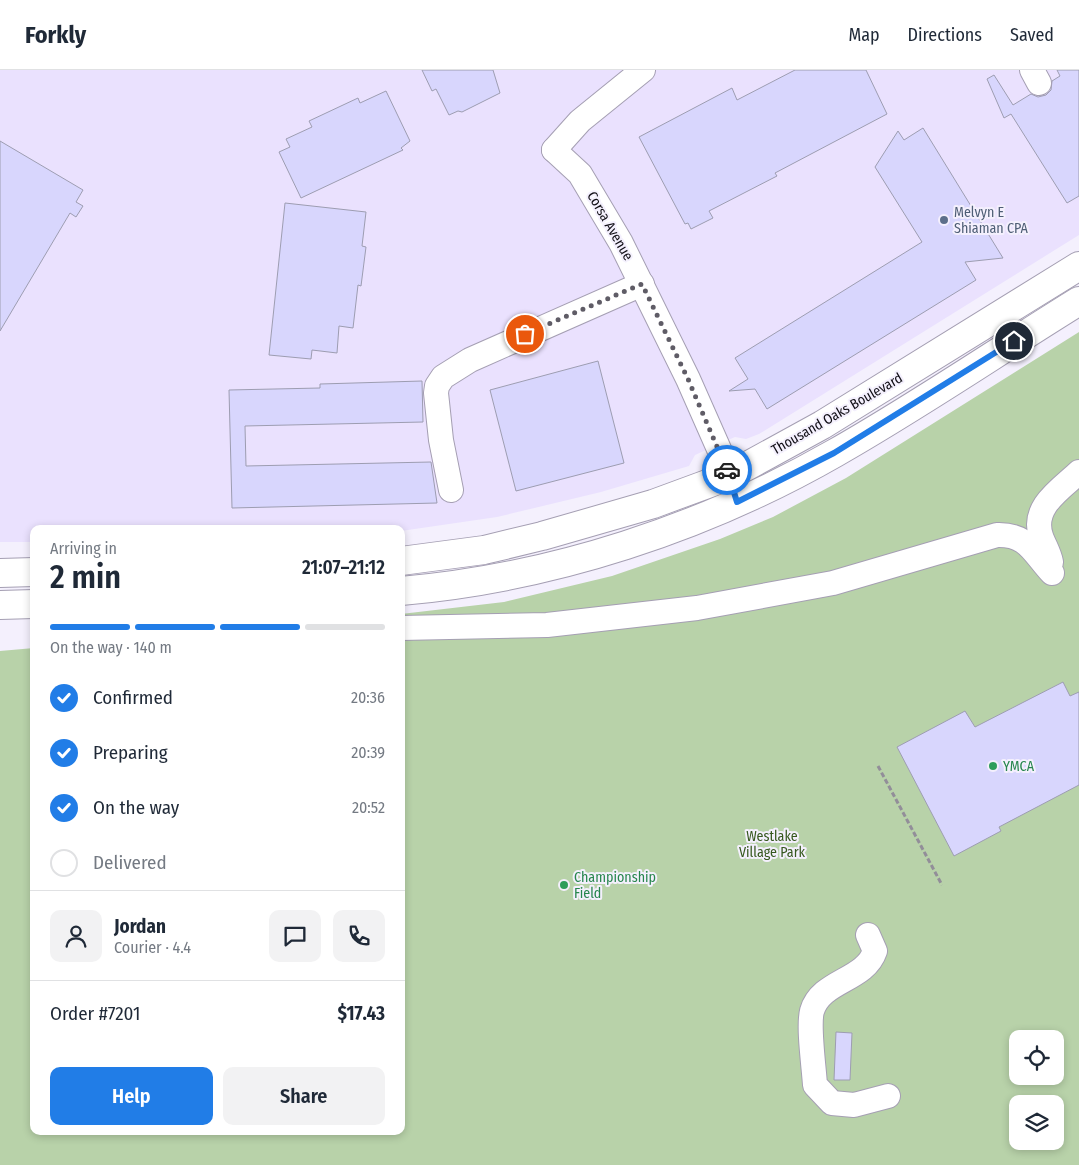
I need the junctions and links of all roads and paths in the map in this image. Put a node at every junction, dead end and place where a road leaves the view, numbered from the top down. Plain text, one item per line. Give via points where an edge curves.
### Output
1 (617, 70) edge
2 (644, 70) edge
3 (554, 150) junction
4 (1079, 266) edge
5 (642, 284) junction
6 (1079, 301) edge
7 (1079, 472) edge
8 (729, 476) junction
9 (451, 490) dead end
10 (737, 502) junction
11 (405, 560) edge
12 (30, 572) edge
13 (0, 573) edge
14 (405, 591) edge
15 (30, 604) edge
16 (0, 605) edge
17 (405, 628) edge
18 (878, 766) dead end
19 (942, 885) dead end
20 (868, 935) dead end
21 (888, 1096) dead end

1 - 3 street via 571,110
2 - 3 street via 580,121
3 - 5 street, Corsa Avenue via 580,174 622,243
4 - 8 main road, Thousand Oaks Boulevard via 838,415
5 - 8 street, Corsa Avenue via 688,379
5 - 9 street via 508,341 443,377 436,393
6 - 10 main road via 834,453
7 - 17 street via 1047,501 1041,512 1040,536 1049,553 1052,573 1018,537 997,535 833,583 697,608 547,625
8 - 10 street, Corsa Avenue
8 - 11 main road, Thousand Oaks Boulevard via 644,507 542,536 484,550
10 - 14 main road via 621,546 562,563 504,576
12 - 13 main road
15 - 16 main road
18 - 19 path
20 - 21 street via 875,951 871,961 822,994 811,1013 815,1085 832,1103 854,1105

